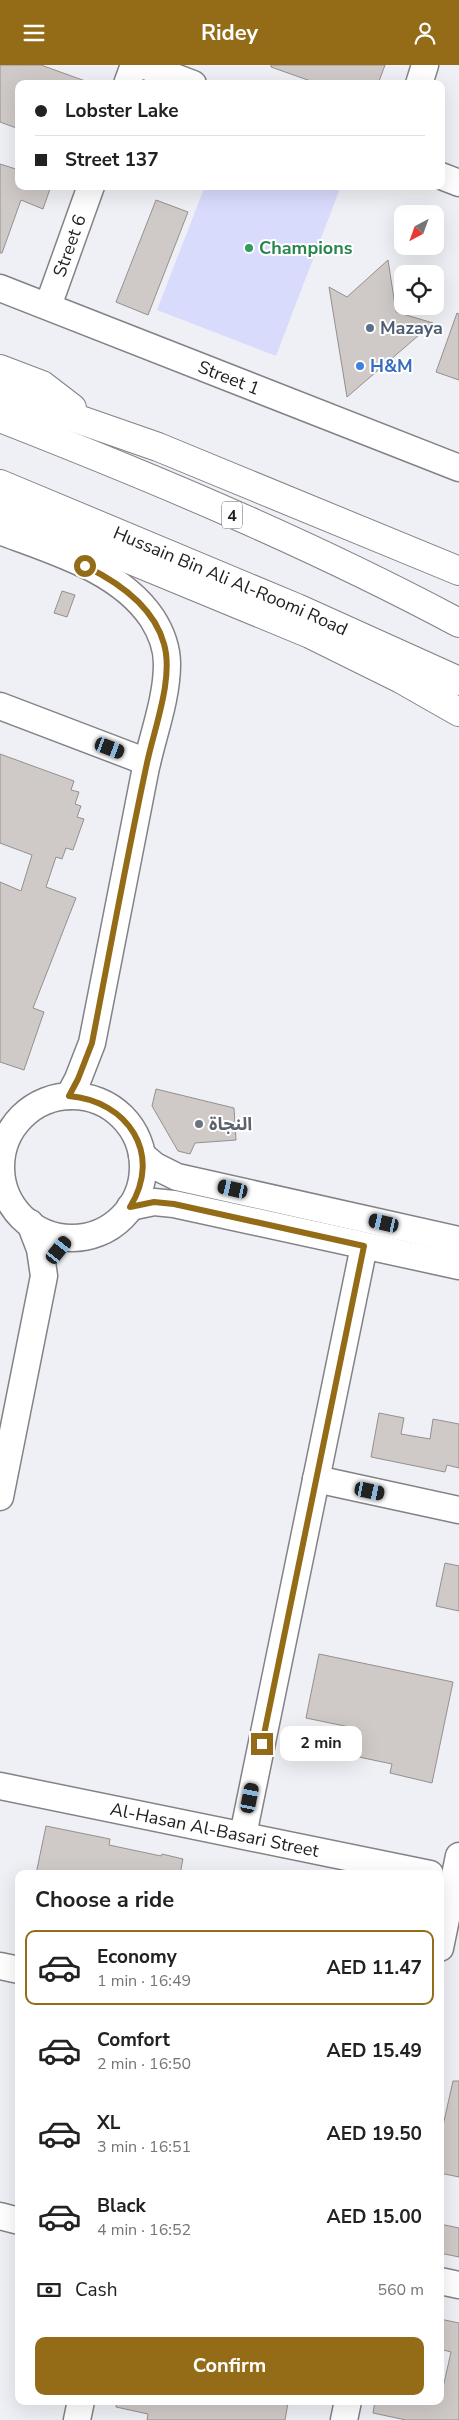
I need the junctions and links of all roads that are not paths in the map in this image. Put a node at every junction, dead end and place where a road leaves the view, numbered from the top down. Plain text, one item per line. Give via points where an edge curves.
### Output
1 (134, 65) edge
2 (143, 65) edge
3 (425, 65) edge
4 (128, 80) edge
5 (182, 80) edge
6 (419, 80) edge
7 (445, 178) edge
8 (459, 183) edge
9 (90, 190) edge
10 (0, 288) edge
11 (48, 306) junction
12 (0, 369) edge
13 (0, 391) edge
14 (0, 418) edge
15 (93, 424) junction
16 (459, 467) edge
17 (0, 484) edge
18 (0, 506) edge
19 (0, 531) edge
20 (459, 571) edge
21 (459, 623) edge
22 (459, 681) edge
23 (0, 706) edge
24 (459, 712) edge
25 (147, 762) junction
26 (92, 1043) junction
27 (69, 1096) junction
28 (106, 1105) junction
29 (34, 1107) junction
30 (0, 1116) edge
31 (142, 1155) junction
32 (1, 1169) edge
33 (130, 1207) junction
34 (30, 1223) junction
35 (68, 1238) junction
36 (459, 1240) edge
37 (364, 1246) junction
38 (459, 1266) edge
39 (44, 1276) junction
40 (316, 1479) junction
41 (0, 1497) edge
42 (459, 1510) edge
43 (0, 1786) edge
44 (243, 1835) junction
45 (440, 1870) edge
46 (446, 1871) edge
47 (444, 1897) edge
48 (0, 1966) edge
49 (15, 1969) edge
50 (0, 2216) edge
51 (15, 2220) edge
52 (444, 2282) edge
53 (459, 2285) edge
54 (80, 2405) edge
55 (347, 2405) edge
56 (77, 2420) edge
57 (344, 2420) edge

1 - 4 street
2 - 5 street
3 - 6 street
7 - 8 street
9 - 11 street, Street 6
10 - 11 street, Street 1
11 - 16 street, Street 1
12 - 15 highway via 42,385
13 - 15 highway
14 - 21 highway, 4 via 225,512
15 - 20 highway via 158,447
17 - 22 highway, Hussain Bin Ali Al-Roomi Road via 297,608
18 - 24 highway via 310,634
19 - 25 street via 102,574 152,618 164,644 167,666
23 - 25 street
25 - 26 street
26 - 27 street
26 - 28 street via 94,1064
27 - 28 street
27 - 29 street
28 - 31 street via 126,1121
29 - 30 street
29 - 32 street via 9,1135
31 - 33 street via 141,1184
31 - 36 street via 177,1177
32 - 34 street via 7,1195
33 - 35 street via 116,1223 102,1232
33 - 37 street via 154,1202 174,1204
34 - 35 street via 52,1235
34 - 39 street via 40,1249
35 - 39 street
37 - 38 street
37 - 40 street
39 - 41 street
40 - 42 street
40 - 44 street
43 - 44 street, Al-Hasan Al-Basari Street
44 - 45 street, Al-Hasan Al-Basari Street
46 - 47 street
48 - 49 street
50 - 51 street
52 - 53 street
54 - 56 street
55 - 57 street

